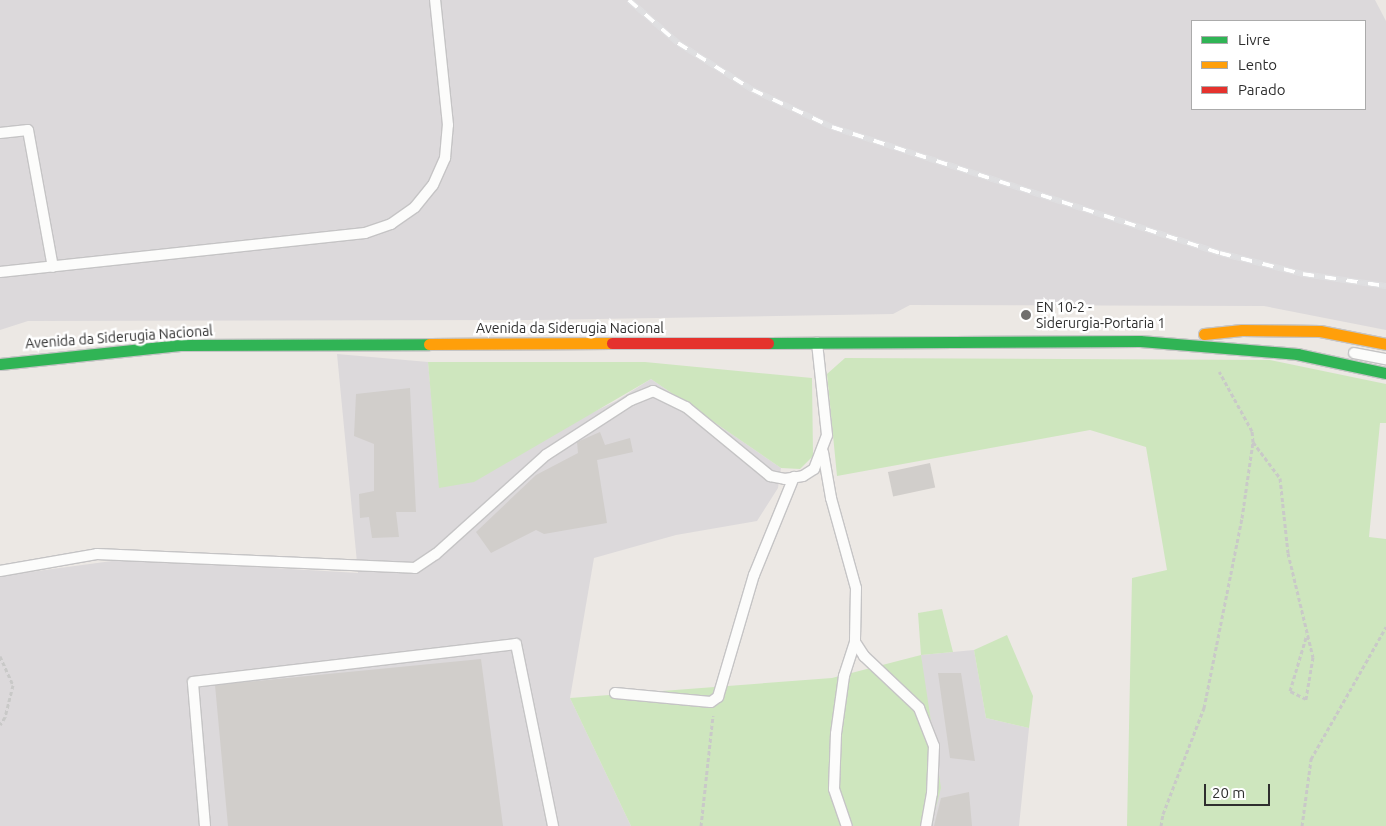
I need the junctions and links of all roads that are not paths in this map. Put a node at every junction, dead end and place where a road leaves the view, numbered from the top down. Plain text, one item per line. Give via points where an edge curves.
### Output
1 (435, 0) edge
2 (0, 133) edge
3 (53, 267) junction
4 (0, 272) edge
5 (816, 342) junction
6 (1140, 342) junction
7 (1386, 344) edge
8 (1328, 349) dead end
9 (1346, 352) dead end
10 (1297, 354) junction
11 (1386, 359) edge
12 (0, 364) edge
13 (1386, 373) edge
14 (823, 452) junction
15 (794, 477) junction
16 (0, 571) edge
17 (855, 642) junction
18 (615, 693) dead end
19 (206, 826) edge
20 (553, 826) edge
21 (848, 826) edge
22 (926, 826) edge

1 - 3 lane via 448,125 445,158 433,185 416,207 391,224 365,233
2 - 3 lane via 28,130
3 - 4 lane
5 - 6 main road, Avenida da Siderugia Nacional
5 - 12 main road, Avenida da Siderugia Nacional via 180,345
5 - 14 lane via 828,435
6 - 7 main road, Avenida da Siderugia Nacional via 1242,330 1320,331
6 - 10 main road, Avenida da Siderugia Nacional
8 - 10 lane
9 - 11 lane
10 - 13 main road, Avenida da Siderugia Nacional
14 - 15 lane via 814,469
14 - 17 lane via 831,498 856,588
15 - 16 lane via 770,476 686,407 654,391 631,400 546,455 436,554 415,568 97,554
15 - 18 lane via 754,575 715,701
17 - 21 lane via 844,676 836,734 834,789
17 - 22 lane via 864,656 919,708 931,738 934,746 932,793
19 - 20 lane via 193,682 516,644

